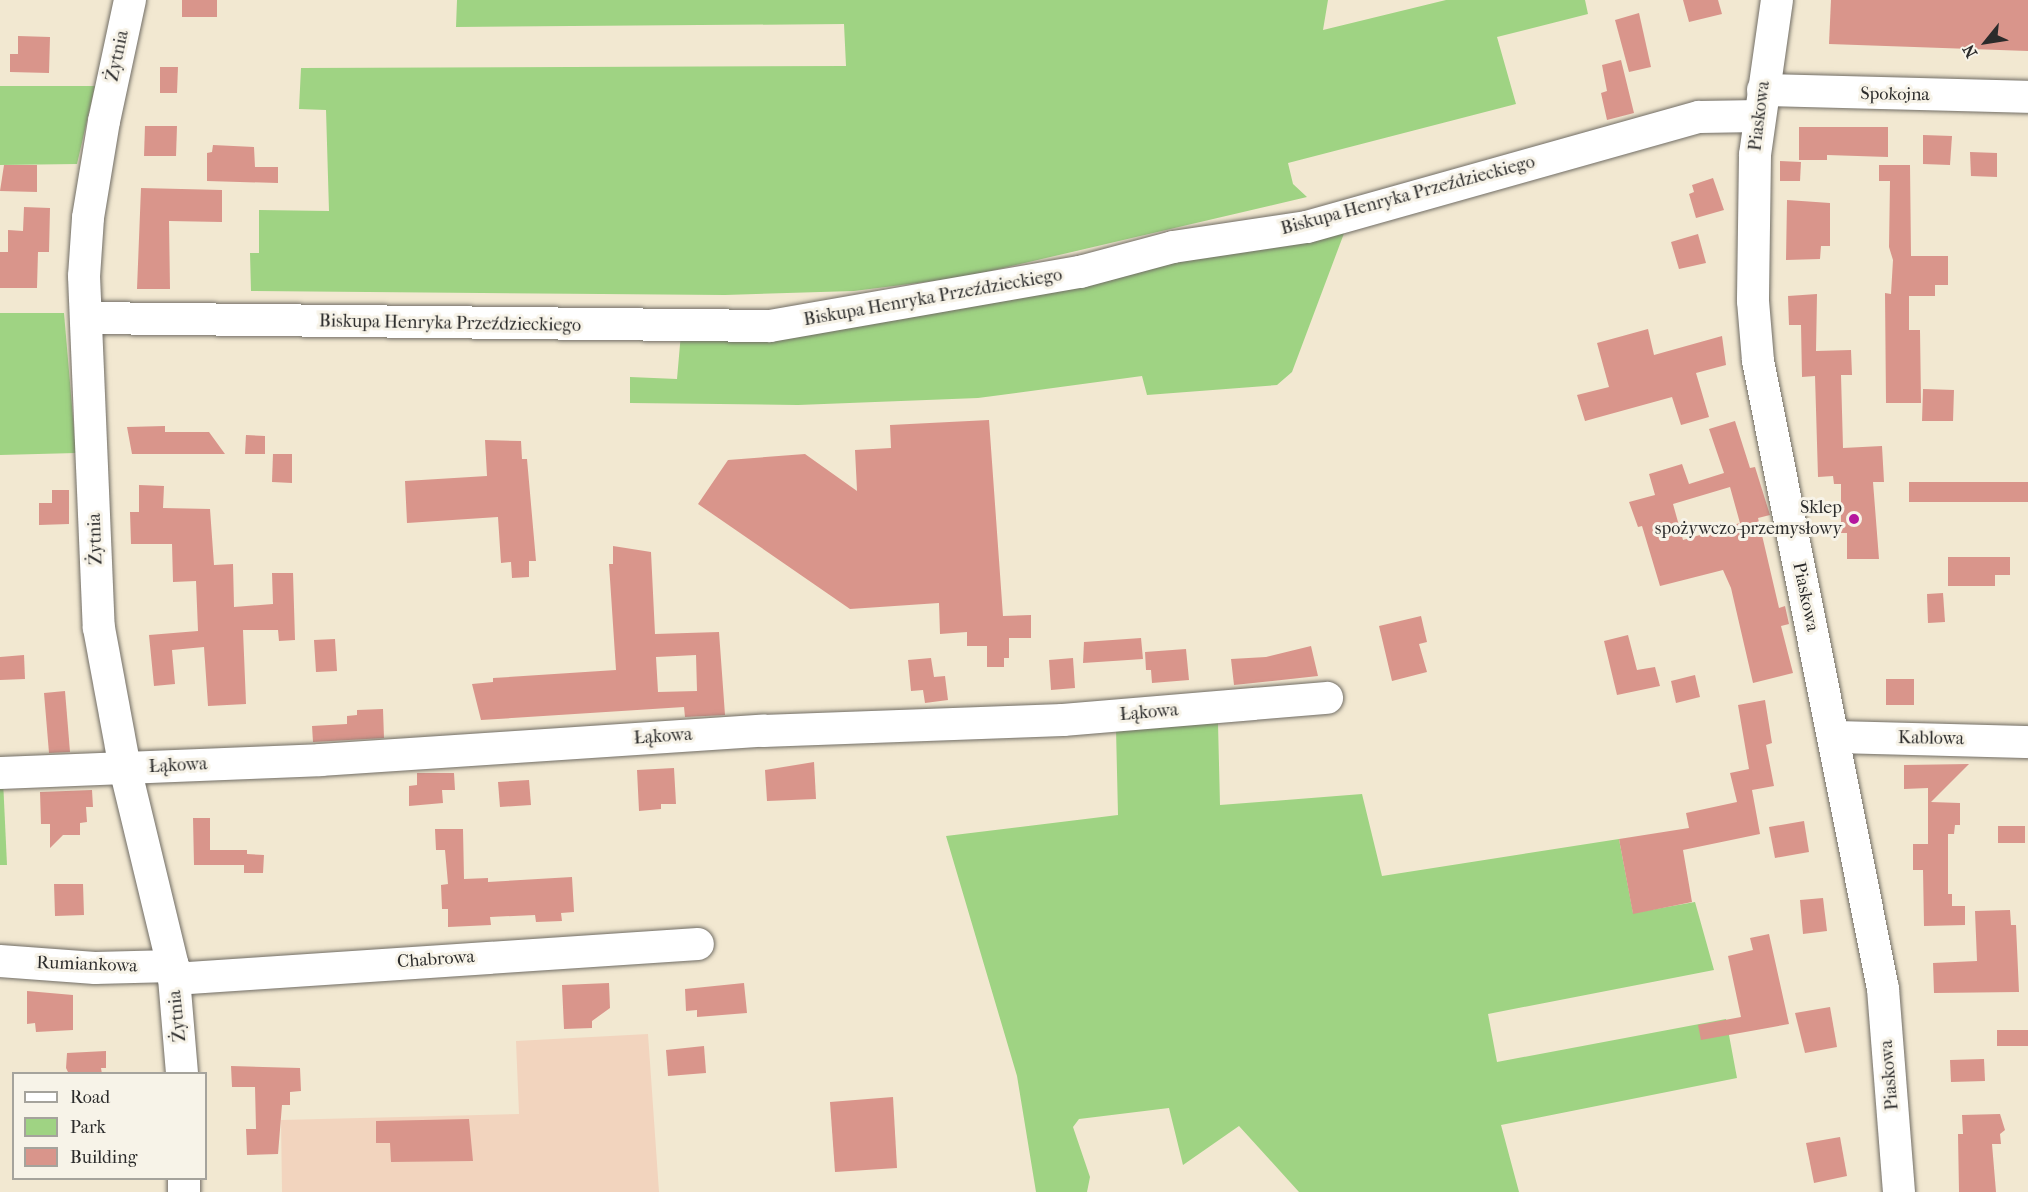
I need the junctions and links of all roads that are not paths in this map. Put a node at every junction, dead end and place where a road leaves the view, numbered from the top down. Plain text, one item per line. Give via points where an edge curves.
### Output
1 (130, 0) edge
2 (1777, 0) edge
3 (2028, 97) edge
4 (1762, 103) junction
5 (87, 318) junction
6 (1327, 698) dead end
7 (1834, 737) junction
8 (2028, 742) edge
9 (124, 768) junction
10 (0, 774) edge
11 (698, 944) dead end
12 (0, 961) edge
13 (174, 972) junction
14 (182, 1072) edge
15 (1899, 1192) edge

1 - 5 street, Żytnia via 88,218 84,276
2 - 4 street, Piaskowa
3 - 4 street, Spokojna
4 - 5 street, Biskupa Henryka Przeździeckiego via 1307,227 1173,246 1080,272 770,326
4 - 7 street, Piaskowa via 1752,214 1758,361
5 - 9 street, Żytnia via 99,628
6 - 9 street, Łąkowa via 1064,720 763,731
7 - 8 street, Kablowa
7 - 15 street, Piaskowa via 1883,989
9 - 10 street, Łąkowa
9 - 13 street, Żytnia
11 - 13 street, Chabrowa
12 - 13 street, Rumiankowa
13 - 14 street, Żytnia

